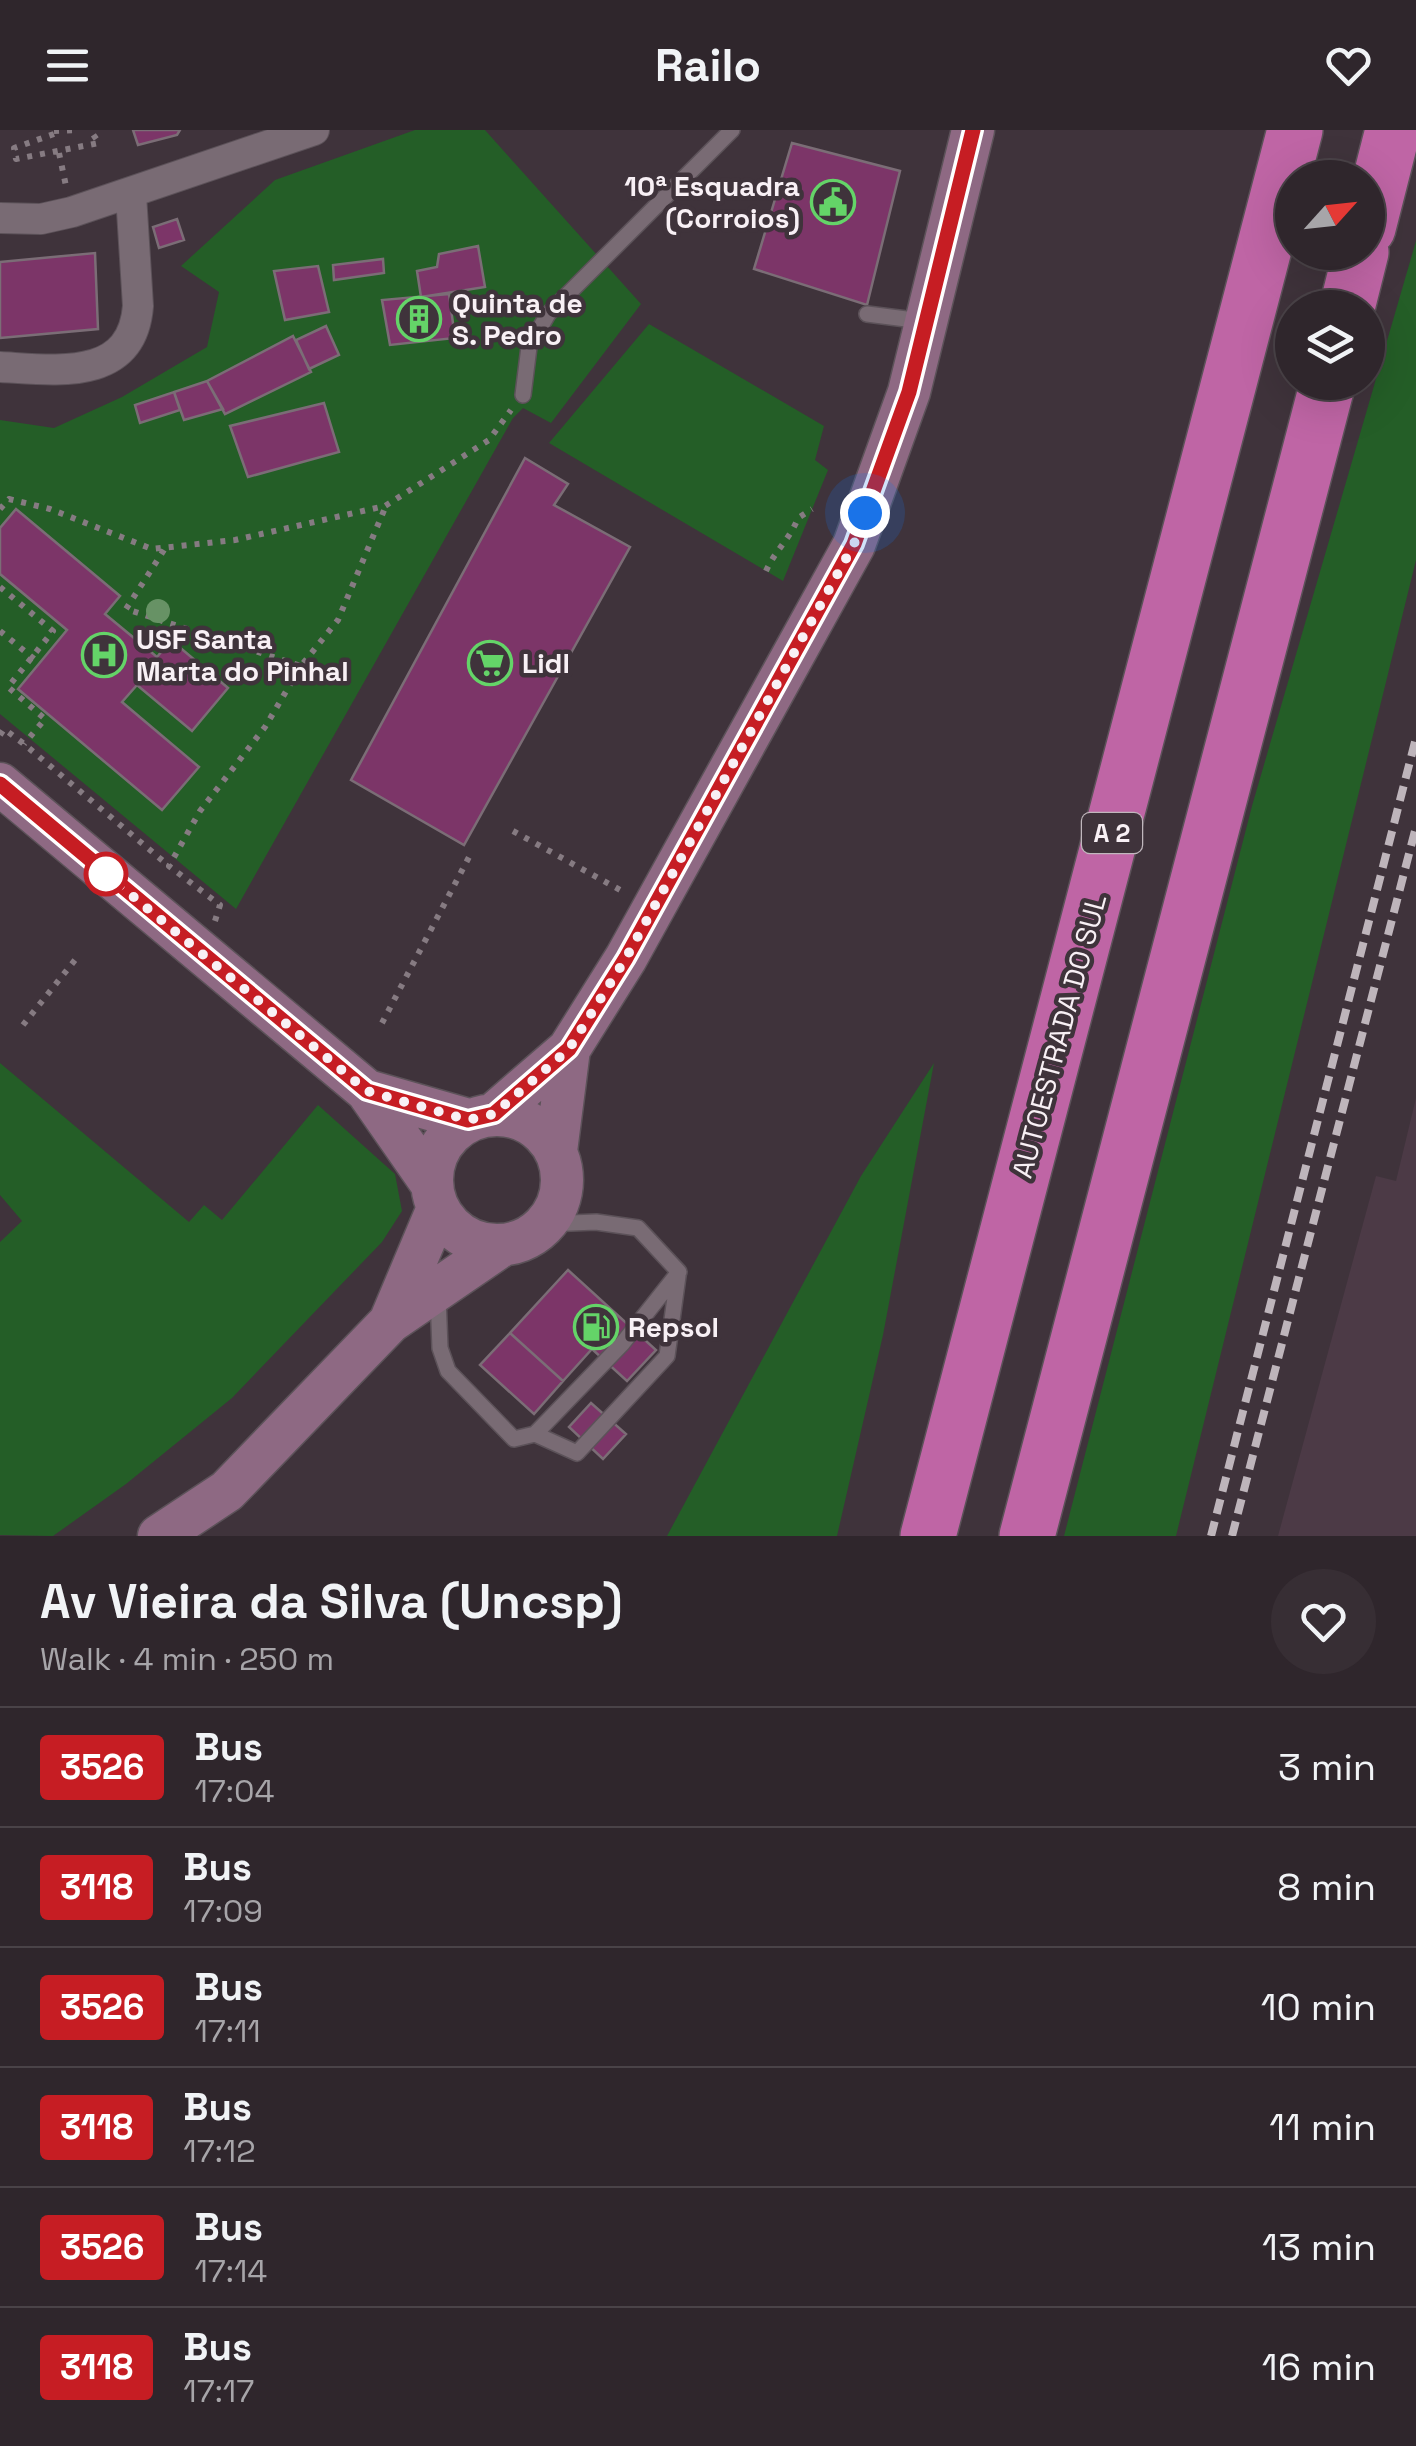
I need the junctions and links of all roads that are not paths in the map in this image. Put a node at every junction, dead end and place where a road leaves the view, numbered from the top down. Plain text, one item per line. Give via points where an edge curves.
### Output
1 (314, 130) edge
2 (732, 130) edge
3 (973, 130) edge
4 (1294, 130) edge
5 (1393, 130) edge
6 (1385, 161) edge
7 (131, 194) junction
8 (0, 218) edge
9 (867, 314) dead end
10 (926, 322) junction
11 (0, 366) edge
12 (523, 395) road end
13 (1323, 400) edge
14 (0, 784) edge
15 (569, 1049) junction
16 (367, 1091) junction
17 (481, 1117) junction
18 (556, 1152) junction
19 (434, 1196) junction
20 (546, 1224) junction
21 (500, 1246) junction
22 (678, 1272) junction
23 (438, 1290) junction
24 (390, 1322) junction
25 (535, 1434) junction
26 (159, 1536) edge
27 (928, 1536) edge
28 (1027, 1536) edge

1 - 7 street
2 - 12 lane via 548,314 529,347
3 - 10 street
4 - 27 highway, AUTOESTRADA DO SUL / A 2
5 - 6 highway
7 - 8 street via 41,219
7 - 11 street via 138,306 124,348 90,366
9 - 10 lane
10 - 15 street via 909,392 854,544
13 - 28 highway
14 - 16 street
15 - 17 street
15 - 18 street
16 - 17 street
16 - 19 street
17 - 18 street via 519,1118 541,1131
17 - 19 street via 448,1136 435,1158
18 - 20 street via 561,1190
19 - 21 street via 453,1228 475,1242
19 - 24 street
20 - 21 street
20 - 22 lane via 638,1228
21 - 23 street
22 - 25 lane via 622,1344
22 - 25 lane via 667,1356 577,1453
23 - 24 street
23 - 25 lane via 440,1348 448,1371 514,1439
24 - 26 street via 227,1491

